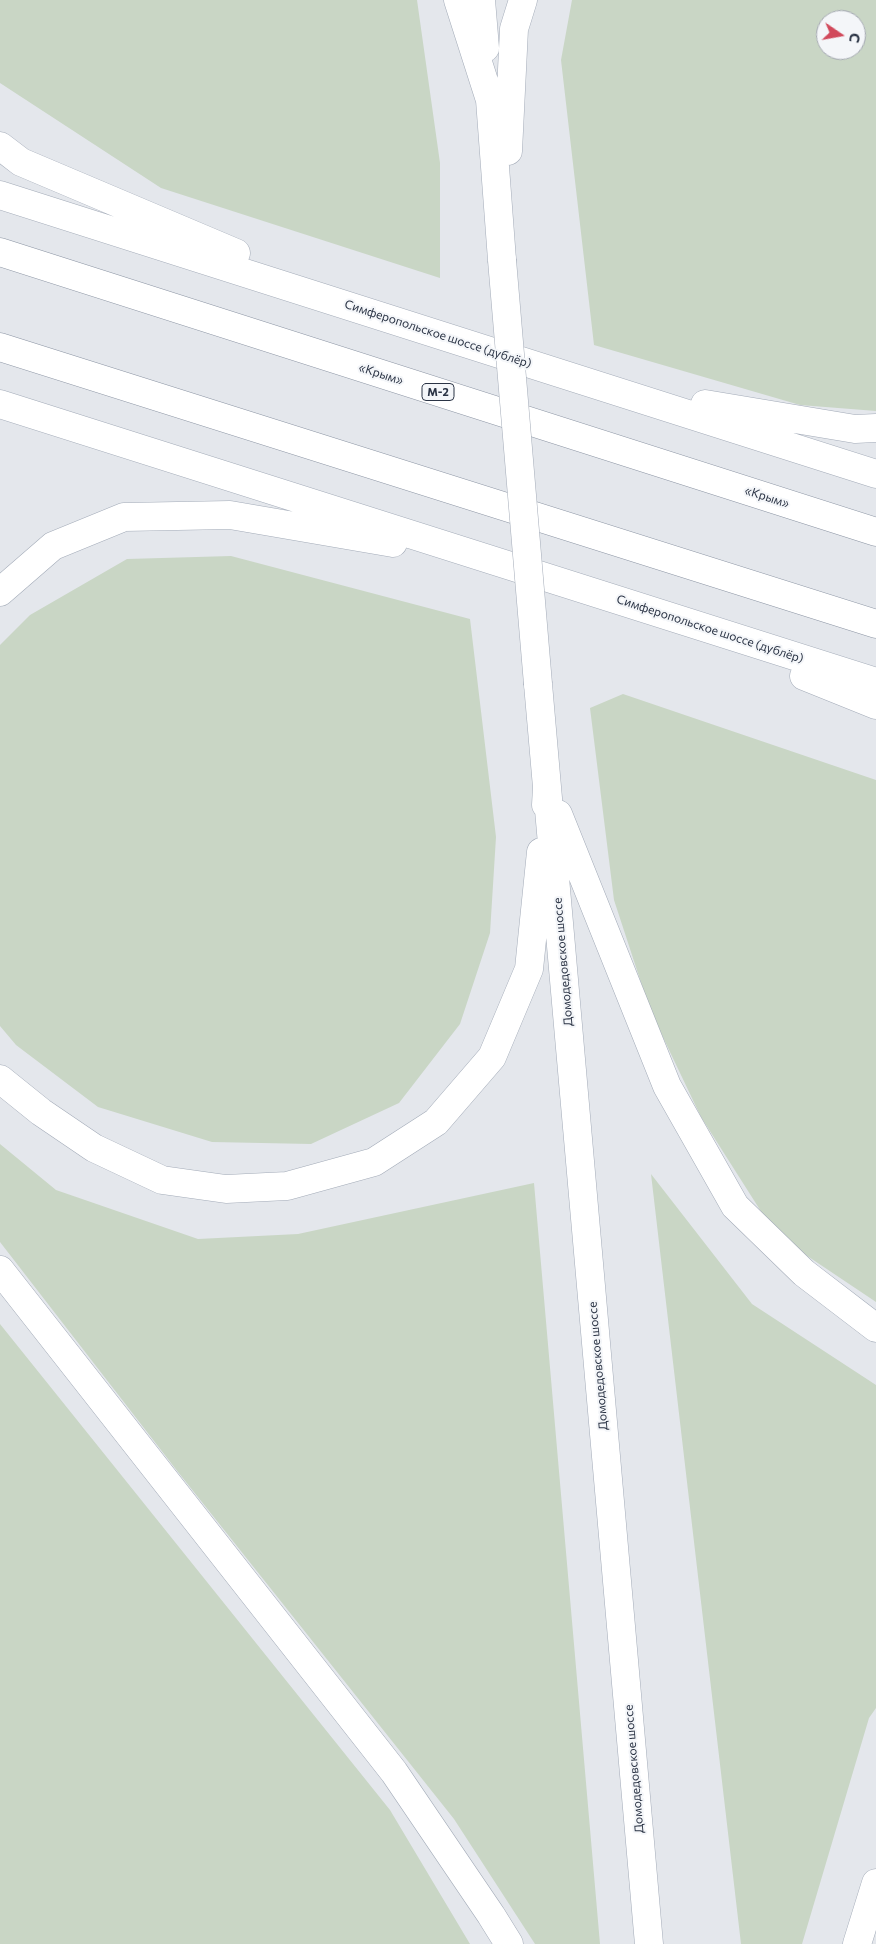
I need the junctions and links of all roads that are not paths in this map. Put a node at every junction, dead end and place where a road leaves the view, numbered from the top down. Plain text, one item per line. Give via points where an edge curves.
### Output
1 (458, 0) edge
2 (481, 0) edge
3 (523, 0) edge
4 (490, 100) junction
5 (0, 146) edge
6 (0, 195) edge
7 (0, 252) edge
8 (502, 260) junction
9 (389, 318) junction
10 (0, 347) edge
11 (589, 383) junction
12 (0, 404) edge
13 (876, 428) edge
14 (876, 474) edge
15 (876, 532) edge
16 (496, 561) junction
17 (0, 592) edge
18 (616, 599) junction
19 (876, 624) edge
20 (876, 682) edge
21 (876, 705) edge
22 (547, 787) junction
23 (0, 1079) edge
24 (0, 1270) edge
25 (876, 1328) edge
26 (876, 1883) edge
27 (509, 1944) edge
28 (649, 1944) edge
29 (857, 1944) edge

1 - 4 main road
2 - 4 main road
3 - 8 main road via 514,29
4 - 8 main road
5 - 9 main road via 21,162
6 - 9 main road, Симферопольское шоссе (дублёр)
7 - 15 main road, «Крым» / М-2
8 - 22 main road, bridge
9 - 11 main road, Симферопольское шоссе (дублёр)
10 - 19 main road
11 - 13 main road via 855,429
11 - 14 main road, Симферопольское шоссе (дублёр)
12 - 16 main road, Симферопольское шоссе (дублёр)
16 - 17 main road via 230,515 124,517 53,546
16 - 18 main road, Симферопольское шоссе (дублёр)
18 - 20 main road, Симферопольское шоссе (дублёр)
18 - 21 main road
22 - 23 main road via 529,968 492,1057 436,1122 374,1162 287,1186 226,1189 162,1180 94,1148
22 - 25 main road via 667,1086 735,1206 804,1273
22 - 28 main road, Домодедовское шоссе
24 - 27 main road via 394,1772
26 - 29 main road

